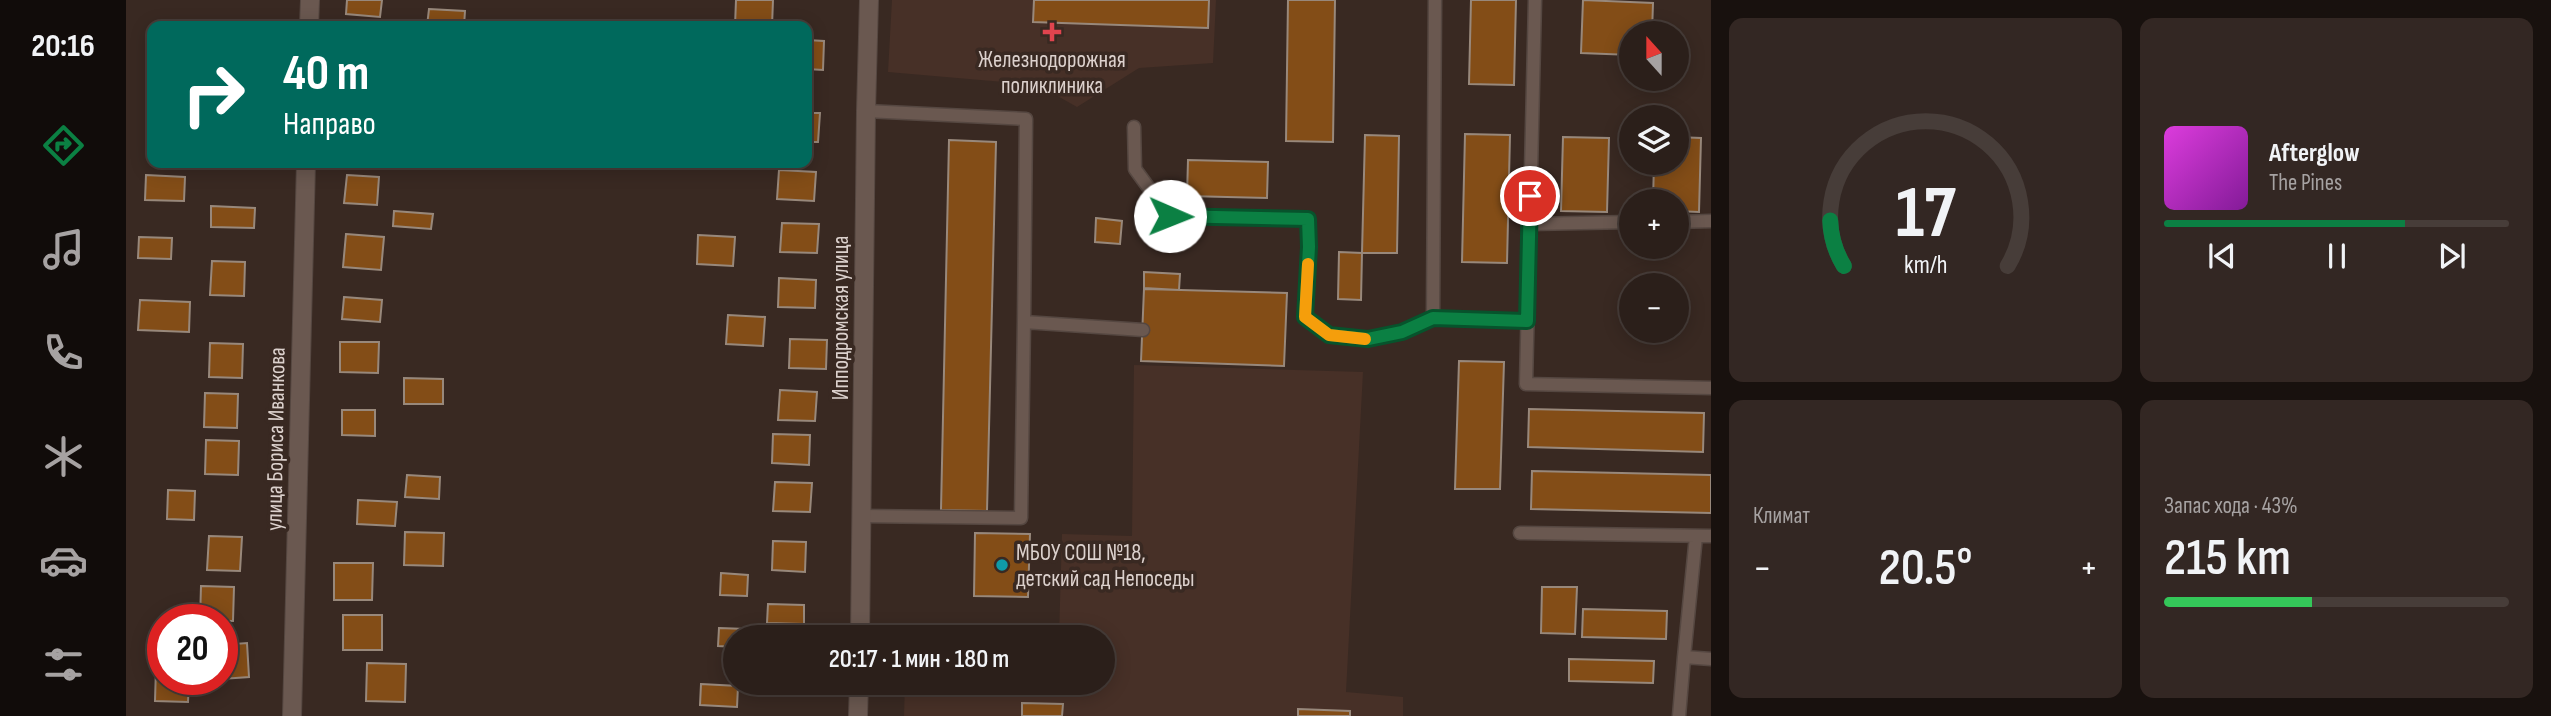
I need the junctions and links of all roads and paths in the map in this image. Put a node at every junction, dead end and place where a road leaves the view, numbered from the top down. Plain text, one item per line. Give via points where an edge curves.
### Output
1 (310, 0) edge
2 (869, 0) edge
3 (1435, 0) edge
4 (1535, 0) edge
5 (309, 21) edge
6 (866, 111) junction
7 (1133, 127) dead end
8 (306, 168) edge
9 (1711, 221) edge
10 (1619, 222) edge
11 (1689, 222) edge
12 (1530, 223) junction
13 (1433, 318) junction
14 (1527, 321) junction
15 (1024, 322) junction
16 (1143, 330) dead end
17 (1711, 388) edge
18 (863, 516) junction
19 (1520, 533) dead end
20 (1696, 536) junction
21 (1711, 536) edge
22 (860, 625) edge
23 (1684, 657) junction
24 (1711, 659) edge
25 (859, 695) edge
26 (292, 716) edge
27 (858, 716) edge
28 (1679, 716) edge

1 - 5 street
2 - 6 street, Ипподромская улица
3 - 13 lane
4 - 12 lane
6 - 15 lane via 1026,119
6 - 18 street, Ипподромская улица
7 - 13 lane via 1135,169 1170,216 1308,219 1305,317 1329,335 1368,339 1402,332
8 - 26 street, улица Бориса Иванкова
9 - 11 lane
10 - 12 lane
12 - 14 lane
13 - 14 lane
14 - 17 lane via 1526,384
15 - 16 lane
15 - 18 lane via 1021,517
18 - 22 street, Ипподромская улица
19 - 20 lane
20 - 21 lane
20 - 23 lane
23 - 24 lane
23 - 28 lane
25 - 27 street

